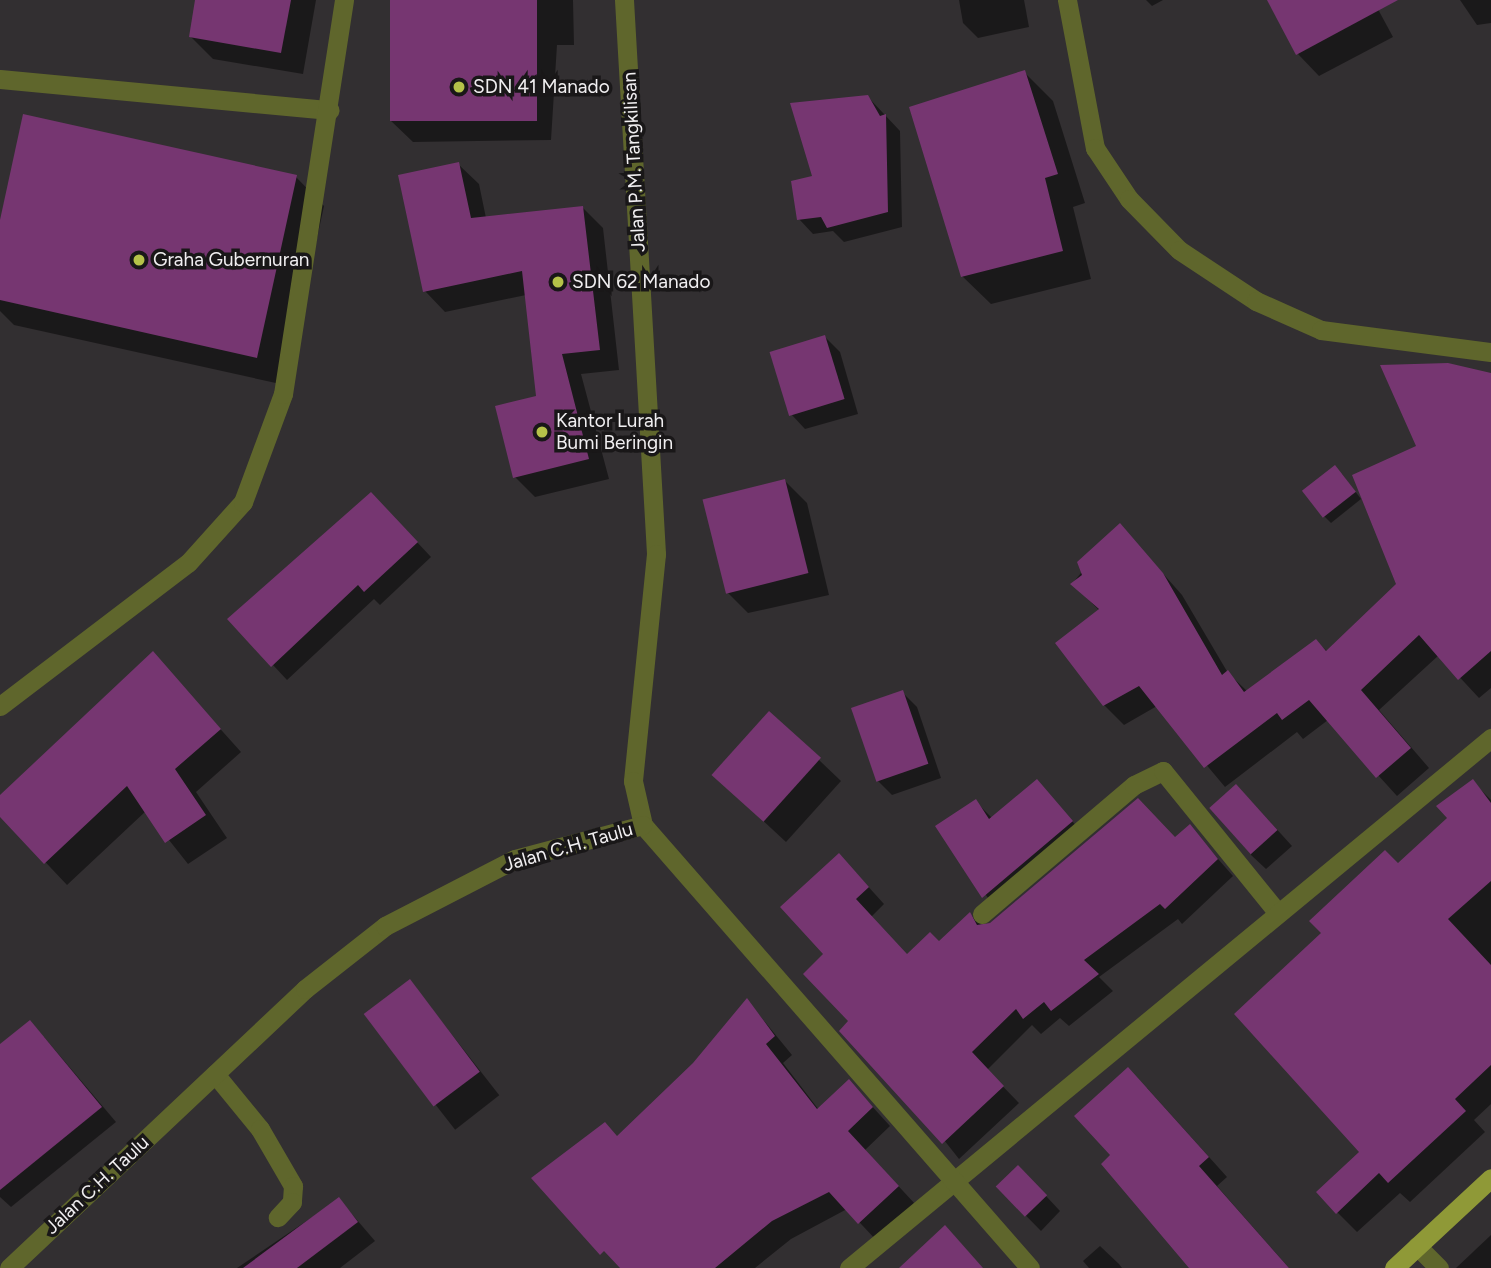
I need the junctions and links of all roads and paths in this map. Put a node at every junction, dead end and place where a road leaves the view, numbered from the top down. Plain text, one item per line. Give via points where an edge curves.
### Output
1 (344, 0) edge
2 (624, 0) edge
3 (1067, 0) edge
4 (0, 79) edge
5 (330, 110) junction
6 (1491, 352) edge
7 (0, 706) edge
8 (1491, 738) edge
9 (643, 825) junction
10 (982, 914) dead end
11 (1278, 914) junction
12 (215, 1074) junction
13 (1491, 1178) edge
14 (955, 1179) junction
15 (278, 1217) dead end
16 (1417, 1246) junction
17 (9, 1268) edge
18 (849, 1268) edge
19 (1030, 1268) edge
20 (1394, 1268) edge
21 (1439, 1268) edge

1 - 5 street
2 - 9 street, Jalan P.M. Tangkilisan via 656,554 632,781
3 - 6 street via 1095,148 1129,200 1179,250 1256,301 1321,330
4 - 5 street
5 - 7 street via 283,394 243,502 188,563
8 - 11 street
9 - 12 street, Jalan C.H. Taulu via 515,859 440,893 385,926 305,989
9 - 14 street, Jalan C.H. Taulu
10 - 11 street via 1134,785 1163,771
11 - 14 street
12 - 15 street via 260,1129 293,1186 292,1202
12 - 17 street, Jalan C.H. Taulu
13 - 16 main road
14 - 18 street
14 - 19 street, Jalan C.H. Taulu
16 - 20 main road
16 - 21 street

